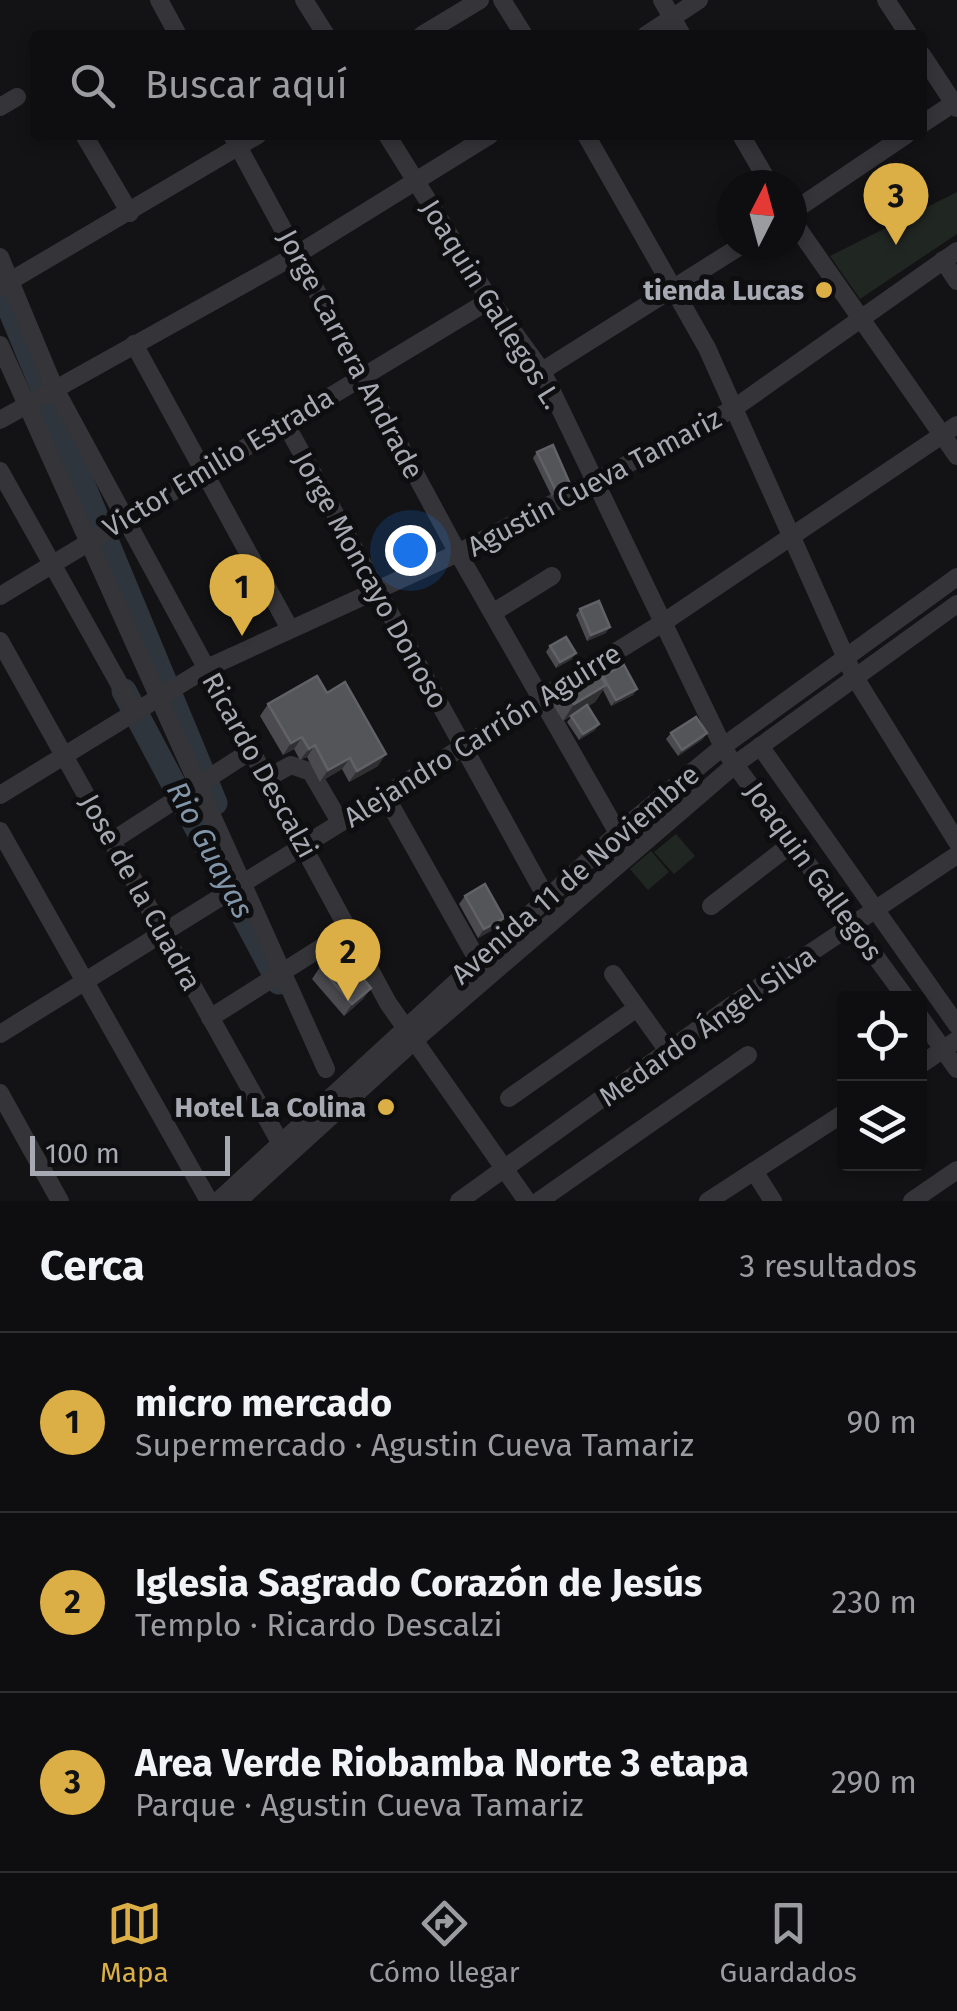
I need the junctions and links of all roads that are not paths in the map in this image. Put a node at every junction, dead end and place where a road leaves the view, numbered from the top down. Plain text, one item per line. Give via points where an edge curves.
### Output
1 (304, 0) edge
2 (480, 0) edge
3 (502, 0) edge
4 (662, 0) edge
5 (700, 0) edge
6 (886, 0) edge
7 (165, 2) edge
8 (678, 27) edge
9 (176, 30) edge
10 (323, 30) edge
11 (430, 30) edge
12 (521, 30) edge
13 (906, 30) edge
14 (927, 62) edge
15 (17, 98) dead end
16 (956, 104) edge
17 (0, 107) edge
18 (927, 121) edge
19 (87, 140) edge
20 (390, 140) edge
21 (483, 140) edge
22 (589, 140) edge
23 (744, 140) edge
24 (899, 140) edge
25 (236, 141) edge
26 (761, 170) edge
27 (417, 184) junction
28 (807, 202) edge
29 (130, 213) junction
30 (807, 241) edge
31 (298, 254) junction
32 (950, 256) edge
33 (0, 257) edge
34 (720, 260) edge
35 (957, 281) edge
36 (5, 284) edge
37 (677, 289) junction
38 (490, 300) junction
39 (862, 318) junction
40 (134, 344) junction
41 (0, 345) edge
42 (0, 366) edge
43 (542, 371) junction
44 (363, 376) junction
45 (54, 387) junction
46 (733, 409) junction
47 (0, 420) edge
48 (284, 420) junction
49 (950, 430) edge
50 (957, 456) edge
51 (204, 470) junction
52 (0, 471) edge
53 (595, 482) junction
54 (124, 519) junction
55 (790, 540) junction
56 (458, 553) junction
57 (54, 562) junction
58 (552, 576) dead end
59 (957, 576) edge
60 (376, 590) junction
61 (0, 596) edge
62 (957, 604) edge
63 (494, 612) junction
64 (664, 622) junction
65 (290, 629) junction
66 (0, 641) edge
67 (844, 657) junction
68 (207, 668) junction
69 (854, 676) junction
70 (541, 699) junction
71 (135, 712) junction
72 (725, 744) junction
73 (760, 746) junction
74 (463, 748) junction
75 (252, 750) junction
76 (66, 756) junction
77 (736, 763) junction
78 (267, 778) junction
79 (0, 795) edge
80 (386, 797) junction
81 (340, 822) junction
82 (0, 831) edge
83 (618, 832) junction
84 (112, 842) junction
85 (794, 842) junction
86 (957, 842) edge
87 (304, 844) junction
88 (957, 855) edge
89 (546, 897) junction
90 (710, 906) dead end
91 (877, 909) junction
92 (852, 926) junction
93 (349, 930) junction
94 (163, 932) junction
95 (477, 959) junction
96 (613, 974) dead end
97 (84, 982) junction
98 (901, 991) edge
99 (637, 1008) junction
100 (210, 1018) junction
101 (927, 1024) edge
102 (957, 1026) edge
103 (411, 1032) junction
104 (0, 1034) edge
105 (950, 1045) edge
106 (668, 1052) junction
107 (748, 1055) dead end
108 (927, 1060) edge
109 (957, 1069) edge
110 (0, 1093) edge
111 (509, 1098) dead end
112 (837, 1118) edge
113 (281, 1144) junction
114 (504, 1169) junction
115 (957, 1170) edge
116 (754, 1171) junction
117 (60, 1201) edge
118 (209, 1201) edge
119 (218, 1201) edge
120 (238, 1201) edge
121 (459, 1201) edge
122 (527, 1201) edge
123 (539, 1201) edge
124 (708, 1201) edge
125 (773, 1201) edge
126 (912, 1201) edge

1 - 10 street
2 - 11 street
3 - 12 street
4 - 8 street
5 - 8 street
6 - 13 street
7 - 9 street
14 - 16 street
15 - 17 street
16 - 18 street
19 - 29 street
20 - 27 street, Joaquin Gallegos L.
21 - 27 street
22 - 37 street
23 - 26 street
24 - 28 street
25 - 29 street
25 - 31 street, Jorge Carrera Andrade
27 - 31 street
27 - 38 street, Joaquin Gallegos L.
29 - 36 street
30 - 39 street
31 - 40 street
31 - 44 street, Jorge Carrera Andrade
32 - 35 street
32 - 39 street, Agustin Cueva Tamariz
33 - 36 street, Ricardo Descalzi
34 - 37 street
36 - 45 street, Ricardo Descalzi
37 - 43 street
37 - 46 street
38 - 43 street, Joaquin Gallegos L.
38 - 44 street, Victor Emilio Estrada
39 - 46 street, Agustin Cueva Tamariz
39 - 49 street
40 - 45 street
40 - 51 street
41 - 42 street via 326,1070
43 - 53 street, Joaquin Gallegos L.
44 - 48 street, Victor Emilio Estrada
44 - 56 street, Jorge Carrera Andrade
45 - 47 street
45 - 54 street, Ricardo Descalzi
46 - 53 street, Agustin Cueva Tamariz
46 - 55 street
48 - 51 street, Victor Emilio Estrada
48 - 60 street, Jorge Moncayo Donoso
49 - 50 street
49 - 55 street, Alejandro Carrión Aguirre
51 - 54 street, Victor Emilio Estrada
51 - 65 street
52 - 57 street
53 - 56 street, Agustin Cueva Tamariz
53 - 64 street, Joaquin Gallegos L.
54 - 57 street, Victor Emilio Estrada
54 - 68 street, Ricardo Descalzi
55 - 64 street, Alejandro Carrión Aguirre
55 - 67 street
56 - 60 street, Agustin Cueva Tamariz
56 - 63 street, Jorge Carrera Andrade
57 - 61 street, Victor Emilio Estrada
57 - 71 street
58 - 63 street
59 - 67 street, Avenida 11 de Noviembre
60 - 65 street, Agustin Cueva Tamariz
60 - 74 street, Jorge Moncayo Donoso
62 - 69 street, Avenida 11 de Noviembre
63 - 70 street, Jorge Carrera Andrade
64 - 70 street, Alejandro Carrión Aguirre
64 - 72 street, Joaquin Gallegos L.
65 - 68 street, Agustin Cueva Tamariz
66 - 76 street, Jose de la Cuadra
67 - 69 street
67 - 72 street, Avenida 11 de Noviembre
68 - 71 street, Agustin Cueva Tamariz
68 - 75 street, Ricardo Descalzi
69 - 73 street, Avenida 11 de Noviembre
69 - 86 street
70 - 74 street, Alejandro Carrión Aguirre
70 - 83 street, Jorge Carrera Andrade
71 - 76 street, Agustin Cueva Tamariz
72 - 77 street, Joaquin Gallegos
72 - 83 street, Avenida 11 de Noviembre
73 - 77 street, Avenida 11 de Noviembre
73 - 91 street
74 - 80 street, Alejandro Carrión Aguirre
74 - 89 street, Jorge Moncayo Donoso
75 - 78 street, Ricardo Descalzi
75 - 84 street
76 - 79 street, Agustin Cueva Tamariz
76 - 84 street, Jose de la Cuadra
77 - 85 street, Joaquin Gallegos
77 - 103 street, Avenida 11 de Noviembre
78 - 81 street via 291,765 311,772
78 - 87 street, Ricardo Descalzi
80 - 81 street, Alejandro Carrión Aguirre
80 - 95 street
81 - 87 street, Alejandro Carrión Aguirre
82 - 97 street
83 - 89 street, Avenida 11 de Noviembre
84 - 94 street, Jose de la Cuadra
85 - 90 street
85 - 92 street, Joaquin Gallegos
87 - 93 street, Ricardo Descalzi
87 - 94 street, Alejandro Carrión Aguirre
88 - 91 street, Medardo Ángel Silva
89 - 95 street, Avenida 11 de Noviembre
91 - 92 street, Medardo Ángel Silva
91 - 102 street
92 - 98 street, Joaquin Gallegos
92 - 106 street, Medardo Ángel Silva
93 - 100 street
93 - 103 street, Ricardo Descalzi
94 - 97 street, Alejandro Carrión Aguirre
94 - 100 street, Jose de la Cuadra
95 - 103 street, Avenida 11 de Noviembre
96 - 99 street
97 - 104 street, Alejandro Carrión Aguirre
97 - 118 street
99 - 106 street
99 - 111 street
100 - 113 street, Jose de la Cuadra
101 - 105 street
103 - 113 street, Avenida 11 de Noviembre
103 - 114 street, Ricardo Descalzi
103 - 120 street, Avenida 11 de Noviembre
105 - 108 street
105 - 109 street
106 - 114 street, Medardo Ángel Silva
107 - 123 street
110 - 117 street
112 - 116 street
113 - 119 street, Avenida 11 de Noviembre
114 - 121 street, Medardo Ángel Silva
114 - 122 street, Ricardo Descalzi
115 - 126 street
116 - 124 street
116 - 125 street

